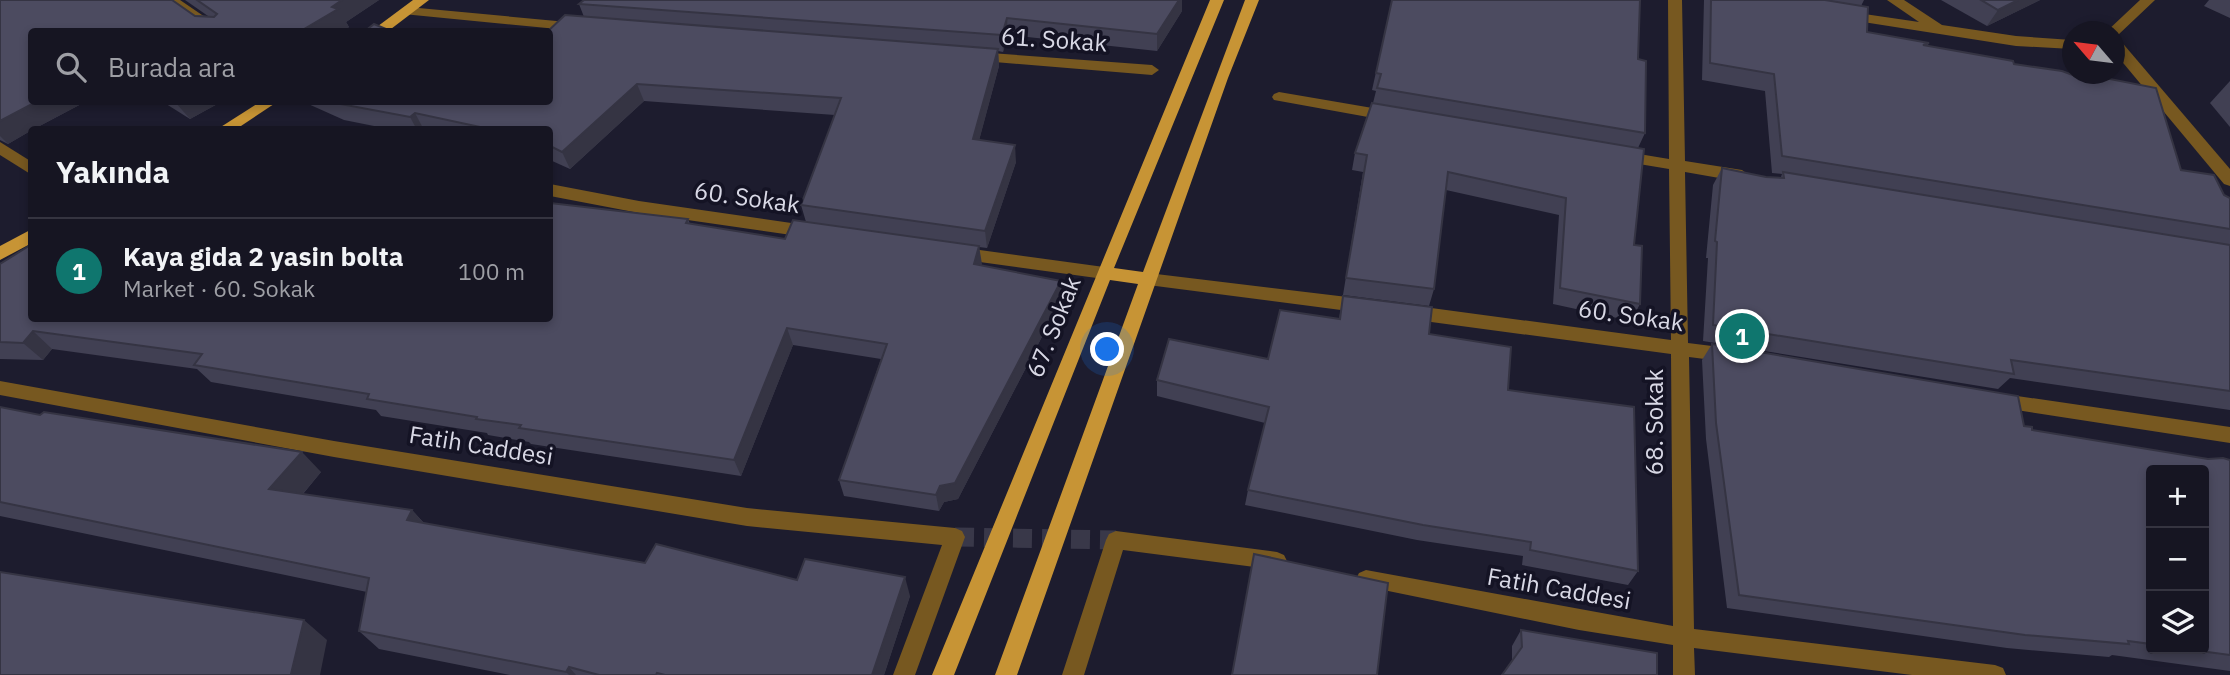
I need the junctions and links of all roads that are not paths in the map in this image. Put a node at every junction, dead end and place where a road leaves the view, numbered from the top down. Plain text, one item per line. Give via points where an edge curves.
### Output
1 (171, 0) edge
2 (422, 0) edge
3 (1217, 0) edge
4 (1252, 0) edge
5 (1675, 0) edge
6 (1894, 0) edge
7 (2148, 0) edge
8 (408, 11) junction
9 (1823, 11) edge
10 (2125, 21) edge
11 (214, 28) edge
12 (383, 28) edge
13 (588, 28) edge
14 (1944, 31) junction
15 (2062, 44) edge
16 (2125, 54) edge
17 (960, 56) edge
18 (1152, 70) dead end
19 (1279, 97) dead end
20 (265, 105) edge
21 (1402, 118) edge
22 (228, 126) edge
23 (0, 147) edge
24 (1608, 154) edge
25 (1676, 166) junction
26 (28, 167) edge
27 (1757, 179) edge
28 (2230, 180) edge
29 (553, 191) edge
30 (828, 234) edge
31 (28, 237) edge
32 (937, 250) edge
33 (0, 254) edge
34 (1104, 273) junction
35 (1149, 279) junction
36 (1681, 347) junction
37 (1748, 359) edge
38 (0, 388) edge
39 (1978, 397) edge
40 (2230, 435) edge
41 (1297, 565) edge
42 (1350, 575) edge
43 (1682, 637) junction
44 (904, 675) edge
45 (943, 675) edge
46 (1006, 675) edge
47 (1073, 675) edge
48 (1684, 675) edge
49 (1995, 675) edge

1 - 11 street
2 - 8 main road
3 - 34 main road, 67. Sokak
4 - 35 main road
5 - 25 street, 68. Sokak
6 - 14 street
7 - 10 street
8 - 12 main road
8 - 13 street
9 - 14 street
14 - 15 street
16 - 28 street
17 - 18 street, 61. Sokak
19 - 21 street
20 - 22 main road
23 - 26 street
24 - 25 street
25 - 27 street
25 - 36 street, 68. Sokak
29 - 30 street, 60. Sokak
31 - 33 main road
32 - 34 street
34 - 35 main road
34 - 45 main road, 67. Sokak
35 - 36 street, 60. Sokak
35 - 46 main road
36 - 37 street, 60. Sokak
36 - 43 street, 68. Sokak
38 - 44 street, Fatih Caddesi via 747,517 955,537
39 - 40 street
41 - 47 street via 1116,540
42 - 43 street, Fatih Caddesi
43 - 48 street, 68. Sokak
43 - 49 street, Fatih Caddesi

